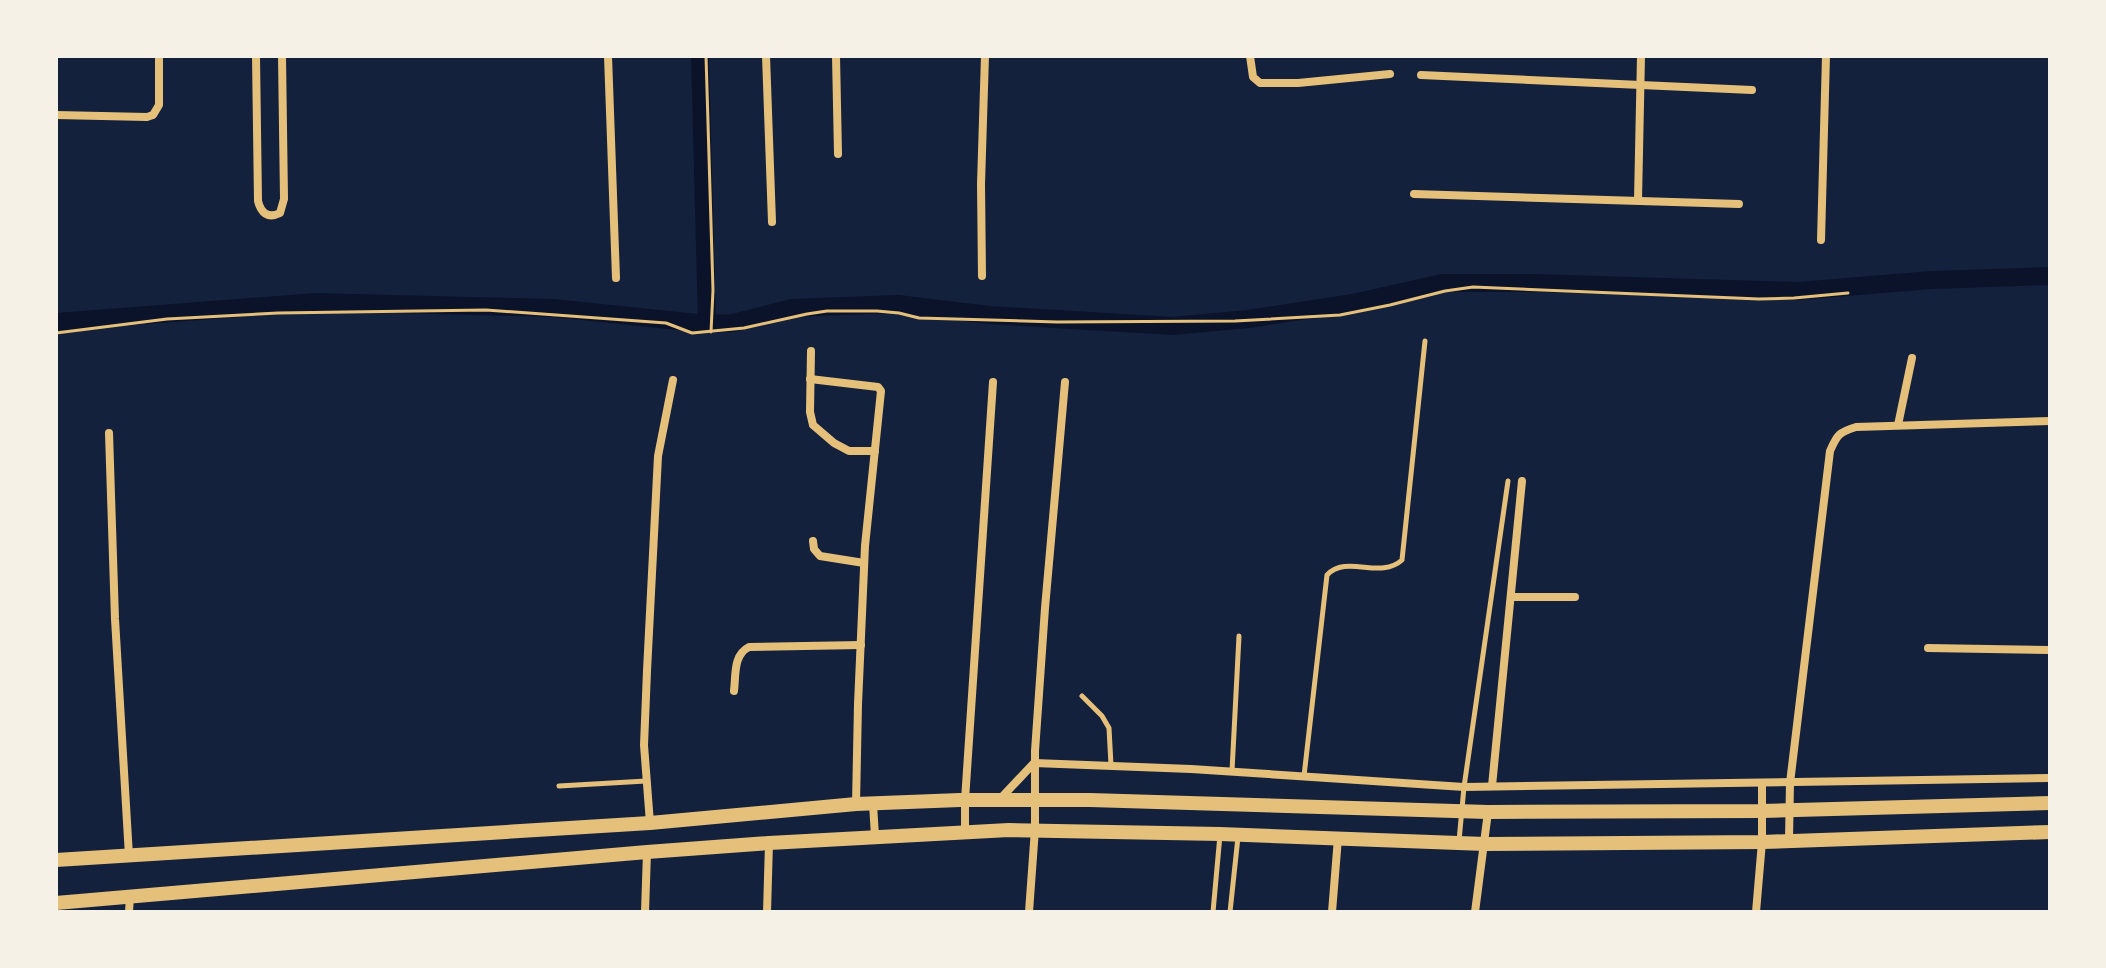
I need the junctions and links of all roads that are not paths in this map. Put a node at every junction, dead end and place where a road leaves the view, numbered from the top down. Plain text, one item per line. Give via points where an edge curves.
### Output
1 (159, 56) edge
2 (256, 56) edge
3 (282, 56) edge
4 (608, 56) edge
5 (766, 56) edge
6 (836, 56) edge
7 (985, 56) edge
8 (1250, 56) edge
9 (1641, 56) edge
10 (1826, 56) edge
11 (1390, 74) dead end
12 (1421, 75) dead end
13 (1640, 84) junction
14 (1752, 90) dead end
15 (56, 115) edge
16 (838, 154) dead end
17 (1414, 194) dead end
18 (1638, 200) junction
19 (1739, 204) dead end
20 (772, 222) dead end
21 (1821, 240) dead end
22 (982, 276) dead end
23 (616, 278) dead end
24 (1425, 341) dead end
25 (811, 351) dead end
26 (1912, 358) dead end
27 (810, 379) junction
28 (673, 380) dead end
29 (993, 382) dead end
30 (1065, 382) dead end
31 (2050, 421) edge
32 (1898, 425) junction
33 (109, 433) dead end
34 (875, 451) junction
35 (1508, 481) dead end
36 (1522, 481) dead end
37 (813, 541) dead end
38 (864, 563) junction
39 (1511, 597) junction
40 (1575, 597) dead end
41 (1239, 636) dead end
42 (861, 645) junction
43 (1928, 648) dead end
44 (2050, 650) edge
45 (734, 691) dead end
46 (1082, 696) dead end
47 (1034, 763) junction
48 (1111, 765) junction
49 (1232, 772) junction
50 (1303, 777) junction
51 (2050, 778) edge
52 (646, 781) junction
53 (1762, 783) junction
54 (1790, 783) junction
55 (559, 786) dead end
56 (1492, 786) junction
57 (1464, 787) junction
58 (965, 800) junction
59 (999, 800) junction
60 (1036, 800) junction
61 (2050, 803) edge
62 (856, 804) junction
63 (873, 804) junction
64 (1790, 810) junction
65 (1464, 811) junction
66 (1762, 811) junction
67 (1488, 812) junction
68 (650, 823) junction
69 (1035, 829) junction
70 (965, 832) junction
71 (2050, 832) edge
72 (1220, 834) junction
73 (1238, 835) junction
74 (875, 836) junction
75 (1338, 838) junction
76 (1789, 840) junction
77 (1762, 842) junction
78 (769, 843) junction
79 (1459, 843) junction
80 (1485, 844) junction
81 (647, 852) junction
82 (129, 856) junction
83 (56, 860) edge
84 (130, 896) junction
85 (56, 903) edge
86 (129, 912) edge
87 (645, 912) edge
88 (767, 912) edge
89 (1029, 912) edge
90 (1213, 912) edge
91 (1230, 912) edge
92 (1332, 912) edge
93 (1475, 912) edge
94 (1756, 912) edge

1 - 15 street via 159,105 153,115
2 - 3 street via 258,201 263,213 275,215 284,199
4 - 23 street
5 - 20 street
6 - 16 street
7 - 22 street
8 - 11 street via 1253,77 1260,83
9 - 13 street
10 - 21 street
12 - 13 street
13 - 14 street
13 - 18 street
17 - 18 street
18 - 19 street
24 - 50 lane via 1402,560 1389,567 1345,565 1327,575
25 - 27 street
26 - 32 street
27 - 34 street via 813,425 849,451
27 - 34 street via 880,388
28 - 52 street via 658,456
29 - 58 street
30 - 47 street
31 - 32 street
32 - 54 street via 1841,432 1830,451
33 - 82 street
34 - 38 street
35 - 57 lane
36 - 39 street
37 - 38 street via 820,556
38 - 42 street
39 - 40 street
39 - 56 street
41 - 49 lane
42 - 45 street via 749,647 739,655
42 - 62 street
43 - 44 street
46 - 48 lane via 1109,728
47 - 48 street
47 - 59 street
47 - 60 street
48 - 49 street
49 - 50 street
50 - 57 street
51 - 54 street
52 - 55 lane
52 - 68 street
53 - 54 street
53 - 56 street
53 - 66 street
54 - 64 street
56 - 57 street
57 - 65 lane
58 - 59 street
58 - 63 street
58 - 70 street
59 - 60 street
60 - 65 street
60 - 69 street
61 - 64 street
62 - 63 street
62 - 68 street
63 - 74 street
64 - 66 street
64 - 76 street
65 - 67 street
65 - 79 lane
66 - 67 street
66 - 77 street
67 - 80 street
68 - 82 street
69 - 70 street
69 - 72 street
69 - 89 street
70 - 74 street
71 - 76 street
72 - 73 street
72 - 90 lane
73 - 75 street
73 - 91 lane
74 - 78 street
75 - 79 street
75 - 92 street
76 - 77 street
77 - 80 street
77 - 94 street
78 - 81 street
78 - 88 street
79 - 80 street
80 - 93 street
81 - 84 street
81 - 87 street
82 - 83 street
84 - 85 street
84 - 86 street

